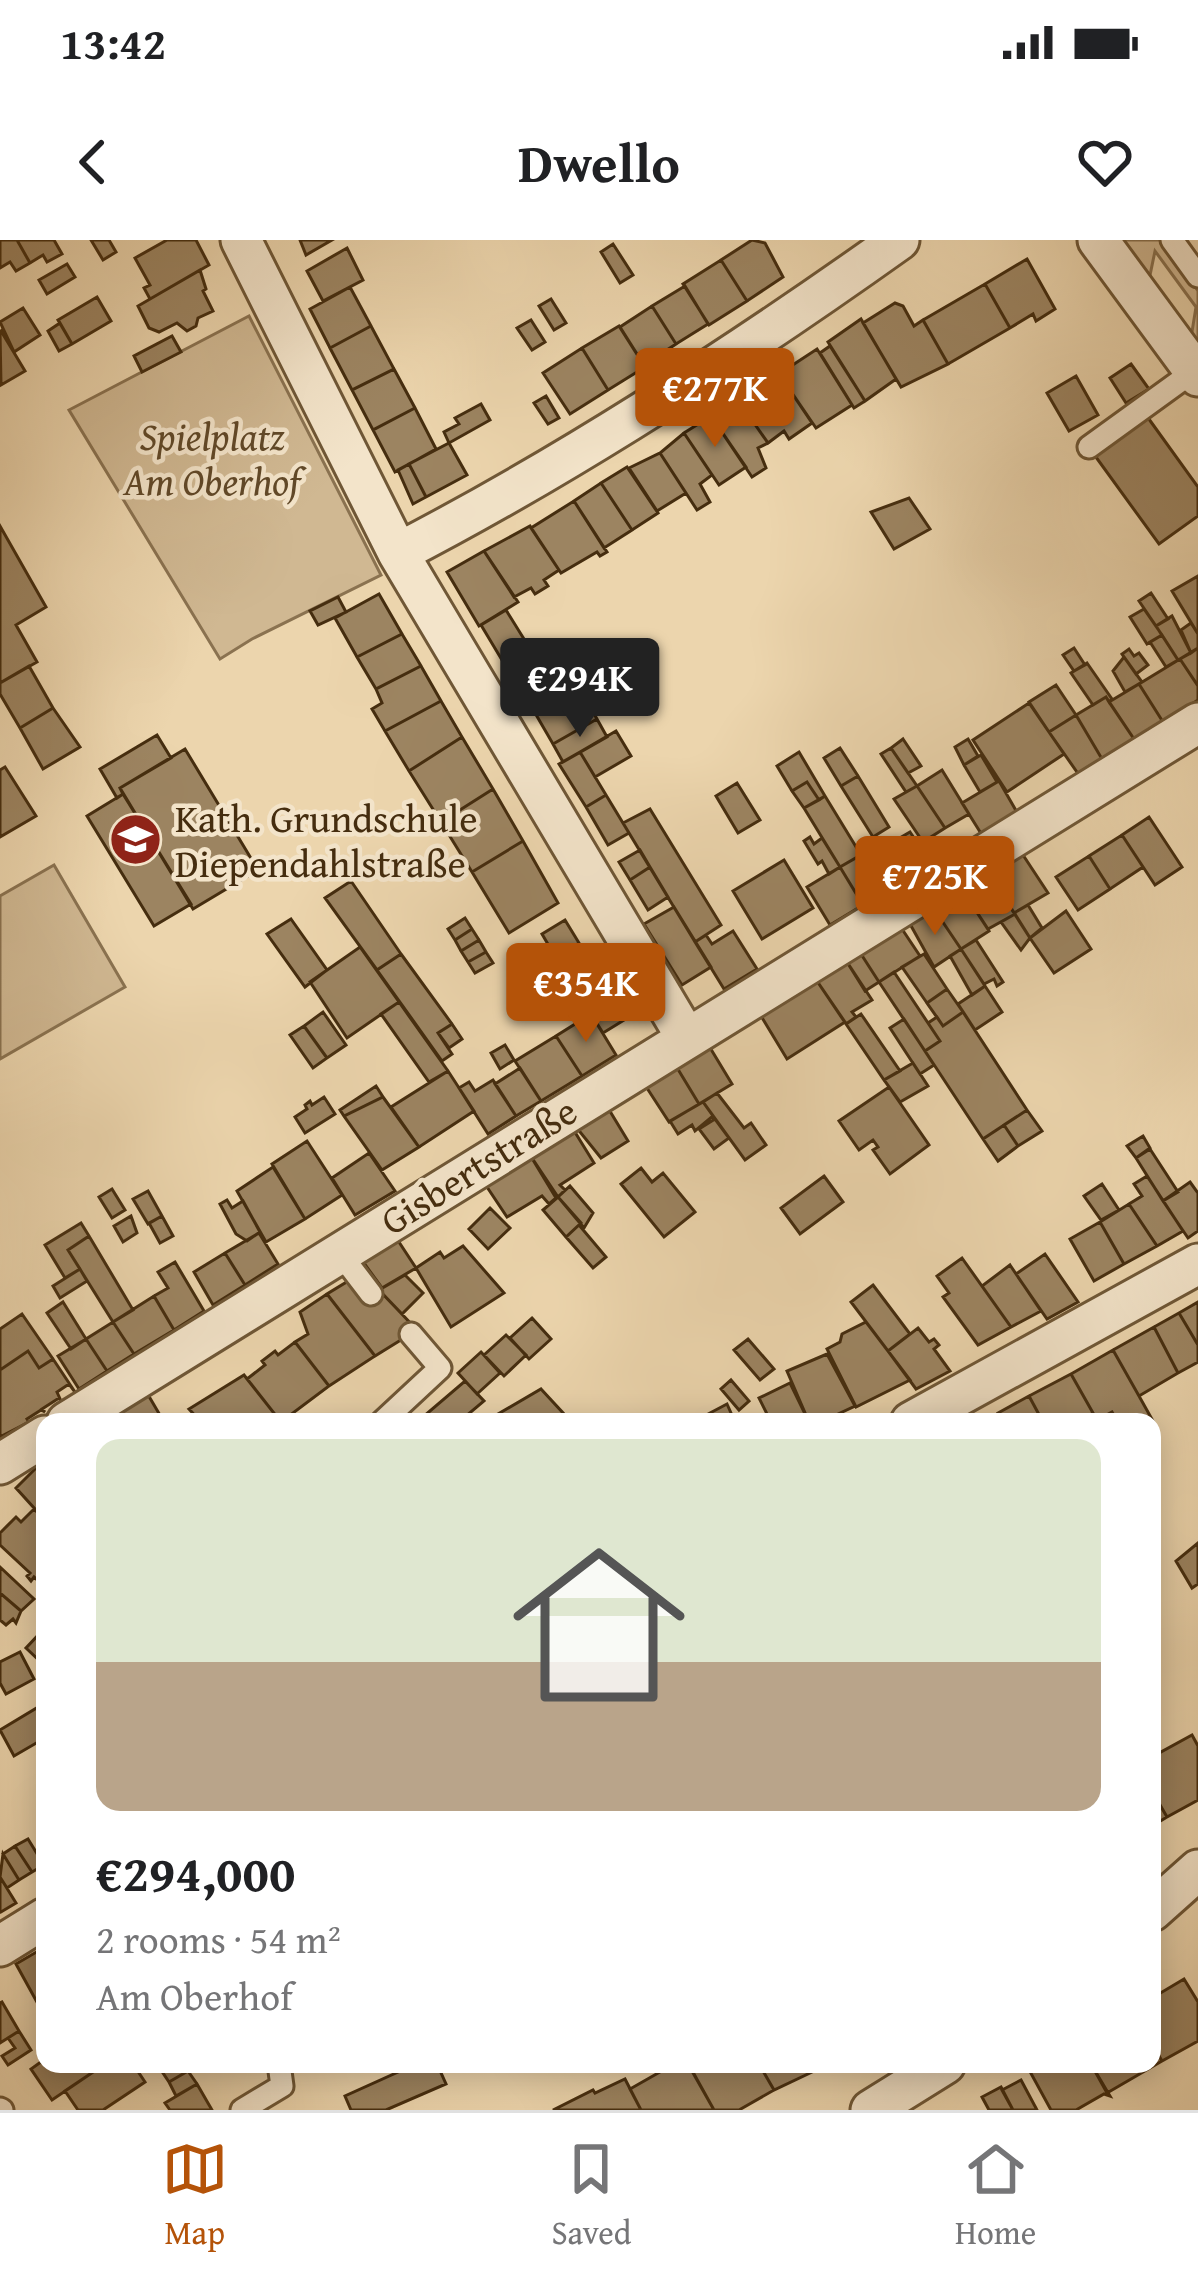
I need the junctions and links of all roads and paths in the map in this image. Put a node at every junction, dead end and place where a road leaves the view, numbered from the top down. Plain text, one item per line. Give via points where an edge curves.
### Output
1 (241, 240) edge
2 (899, 240) edge
3 (1098, 240) edge
4 (1172, 240) edge
5 (1198, 276) edge
6 (1196, 374) edge
7 (1089, 447) dead end
8 (398, 554) junction
9 (1198, 723) edge
10 (686, 1037) junction
11 (339, 1252) junction
12 (1198, 1264) edge
13 (371, 1294) dead end
14 (411, 1334) dead end
15 (81, 1413) edge
16 (391, 1413) edge
17 (927, 1413) edge
18 (36, 1442) edge
19 (0, 1464) edge
20 (1198, 1870) edge
21 (1161, 1903) edge
22 (36, 1924) edge
23 (0, 1946) edge
24 (280, 2073) edge
25 (931, 2073) edge
26 (242, 2110) edge
27 (871, 2110) edge

1 - 8 street
2 - 8 street via 674,392
3 - 6 street
4 - 5 lane
6 - 7 lane
8 - 10 street
9 - 10 street, Gisbertstraße
10 - 11 street, Gisbertstraße
11 - 13 lane
11 - 15 street, Gisbertstraße
12 - 17 street
14 - 16 lane via 440,1367
18 - 19 street
20 - 21 street
22 - 23 street
24 - 26 lane via 282,2086
25 - 27 street

